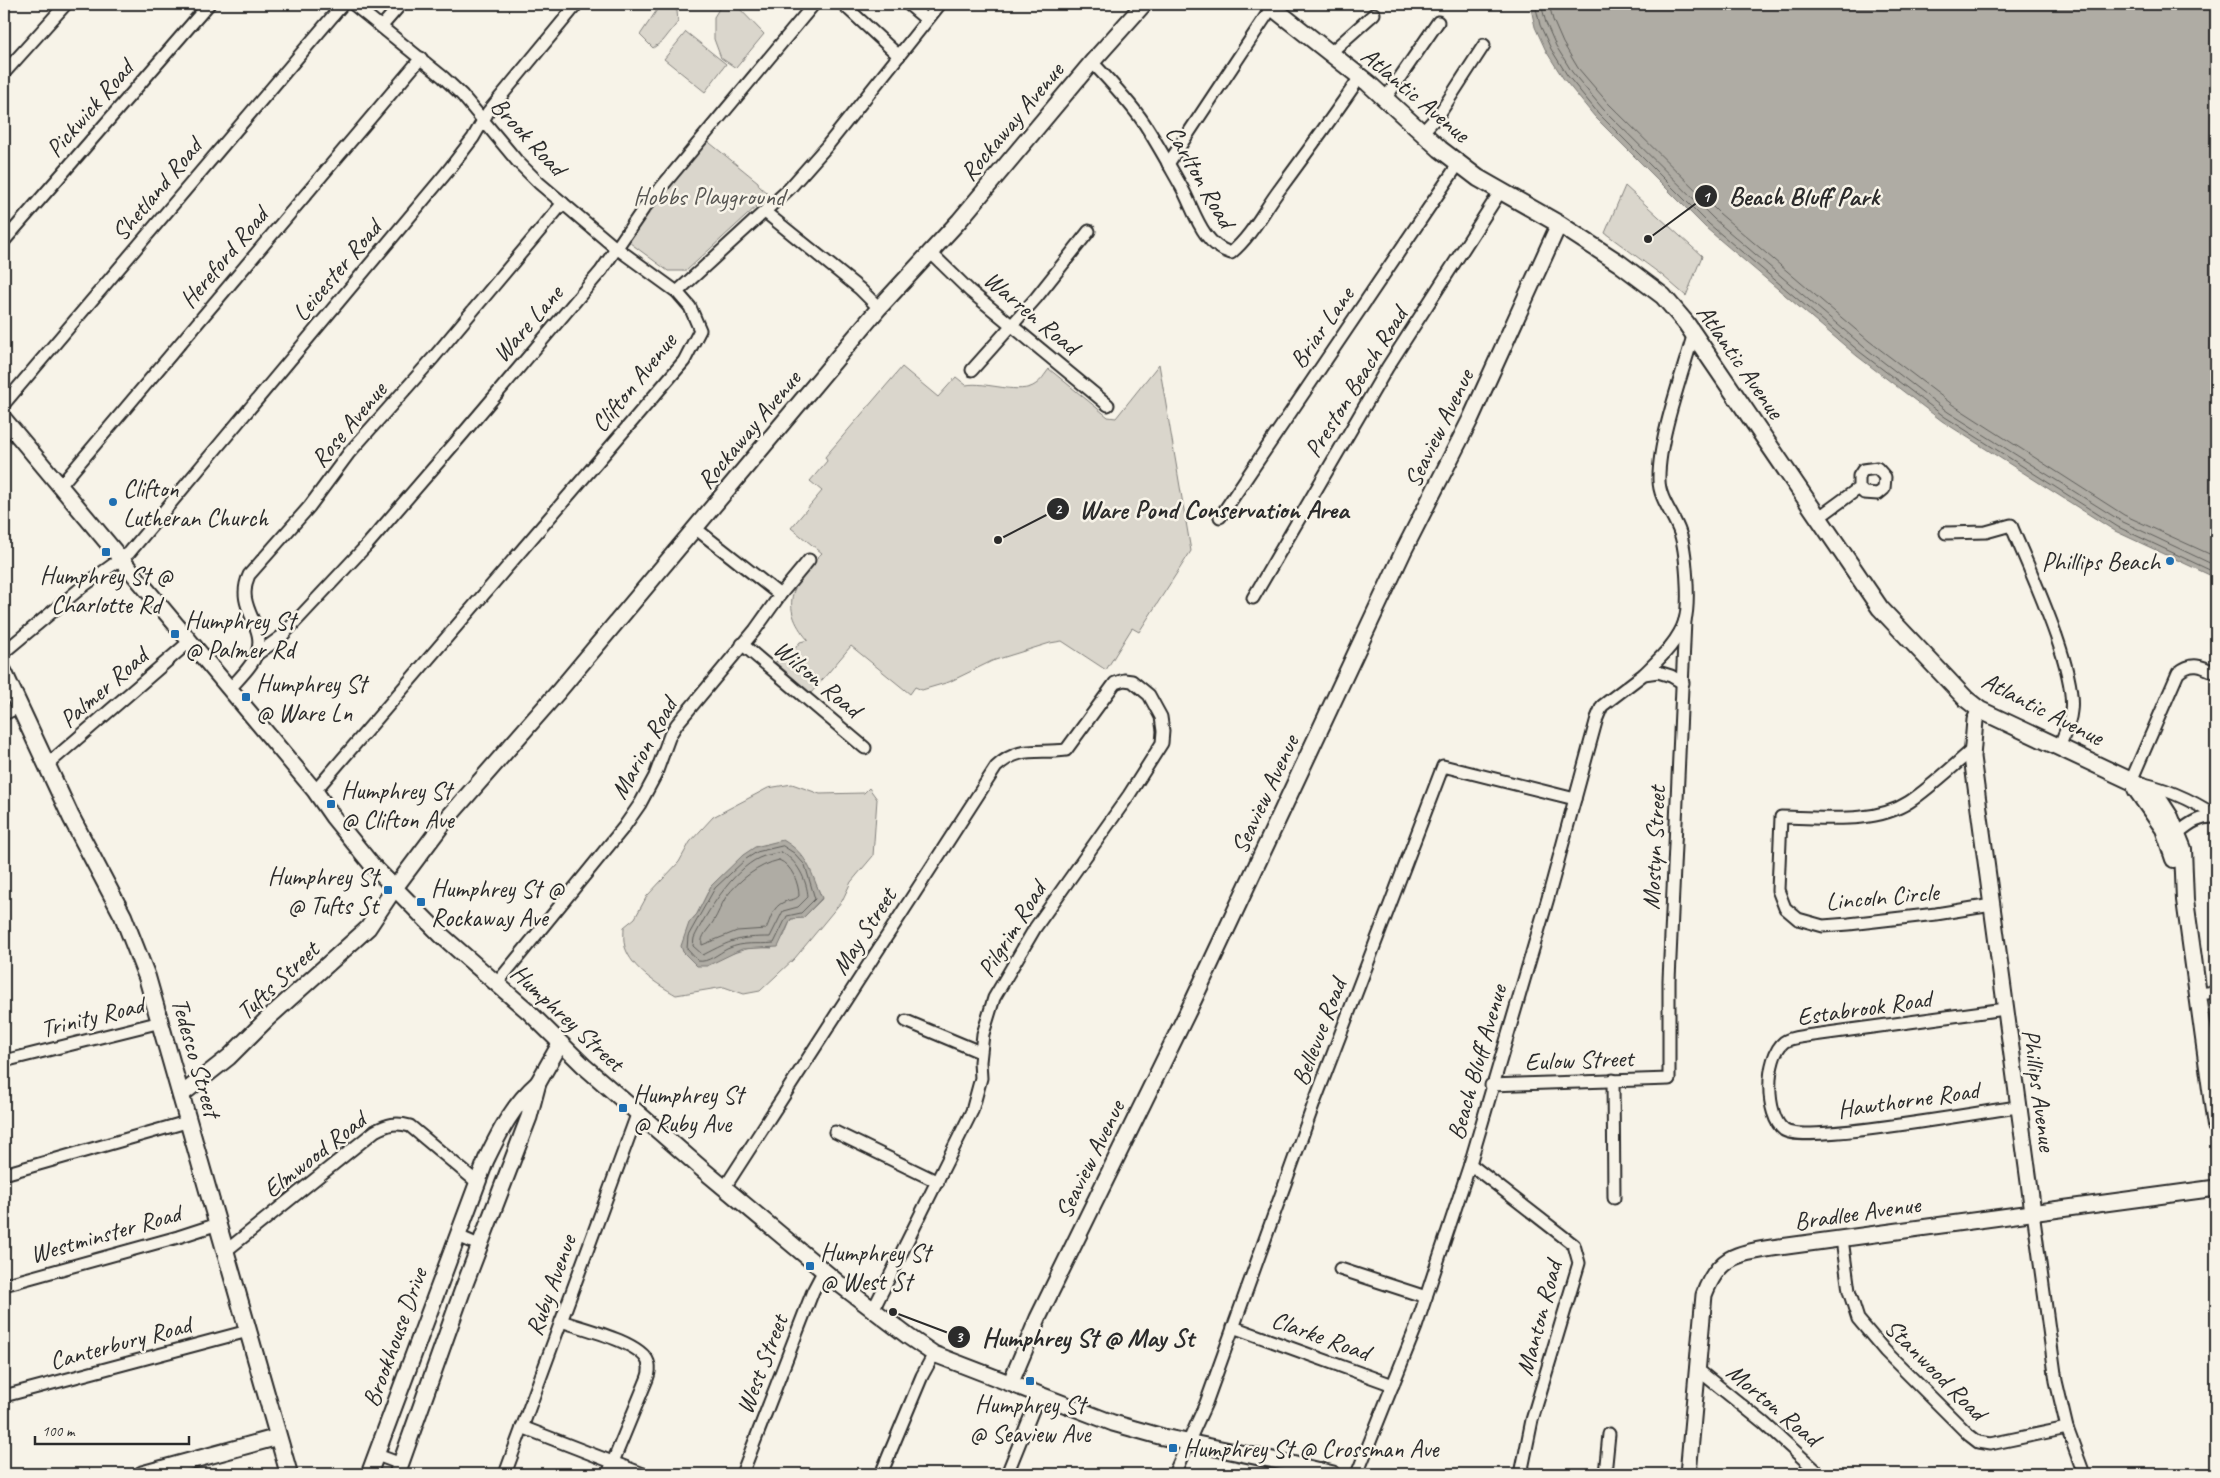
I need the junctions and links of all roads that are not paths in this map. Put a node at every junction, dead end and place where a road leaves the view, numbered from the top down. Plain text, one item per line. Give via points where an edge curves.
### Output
1 (66, 4) edge
2 (209, 4) edge
3 (343, 4) edge
4 (353, 4) edge
5 (401, 4) edge
6 (577, 4) edge
7 (814, 4) edge
8 (843, 4) edge
9 (908, 4) edge
10 (940, 4) edge
11 (1144, 4) edge
12 (1271, 5) edge
13 (1374, 14) dead end
14 (927, 20) junction
15 (1438, 22) dead end
16 (382, 26) junction
17 (1484, 45) dead end
18 (1329, 54) junction
19 (899, 56) junction
20 (421, 58) junction
21 (1092, 62) junction
22 (4, 73) edge
23 (1360, 77) junction
24 (1385, 99) junction
25 (482, 122) junction
26 (1422, 133) junction
27 (1459, 163) junction
28 (1168, 164) junction
29 (1500, 192) junction
30 (563, 203) junction
31 (766, 212) junction
32 (1559, 224) junction
33 (1089, 231) dead end
34 (4, 241) edge
35 (617, 248) junction
36 (929, 252) junction
37 (677, 292) junction
38 (879, 308) junction
39 (1012, 325) junction
40 (1694, 336) junction
41 (972, 370) dead end
42 (4, 404) edge
43 (1108, 405) dead end
44 (4, 419) edge
45 (60, 486) junction
46 (1859, 488) dead end
47 (1220, 516) dead end
48 (1818, 518) junction
49 (696, 528) junction
50 (1946, 533) dead end
51 (121, 560) junction
52 (809, 560) dead end
53 (780, 596) junction
54 (1252, 598) dead end
55 (1685, 620) junction
56 (189, 642) junction
57 (742, 644) junction
58 (4, 652) edge
59 (256, 654) junction
60 (4, 673) edge
61 (2216, 673) edge
62 (1644, 674) junction
63 (1683, 684) junction
64 (229, 690) junction
65 (19, 707) junction
66 (1980, 710) junction
67 (4, 714) edge
68 (1070, 746) joint
69 (2059, 747) junction
70 (866, 748) dead end
71 (1972, 750) junction
72 (47, 765) junction
73 (2131, 781) junction
74 (315, 791) junction
75 (1575, 799) junction
76 (2216, 816) edge
77 (2178, 833) junction
78 (2184, 888) junction
79 (394, 889) junction
80 (1992, 905) junction
81 (497, 983) junction
82 (2216, 992) edge
83 (2198, 994) junction
84 (2006, 1009) junction
85 (906, 1021) dead end
86 (161, 1022) junction
87 (560, 1044) junction
88 (980, 1052) junction
89 (4, 1061) edge
90 (1669, 1079) joint
91 (1613, 1080) junction
92 (538, 1083) junction
93 (1491, 1085) junction
94 (182, 1095) junction
95 (2018, 1107) junction
96 (638, 1112) junction
97 (190, 1121) junction
98 (2216, 1126) edge
99 (834, 1132) dead end
100 (1804, 1134) joint
101 (1470, 1164) junction
102 (4, 1174) edge
103 (938, 1182) junction
104 (478, 1183) junction
105 (725, 1187) junction
106 (2216, 1188) edge
107 (1614, 1198) dead end
108 (2033, 1212) junction
109 (218, 1224) junction
110 (458, 1236) junction
111 (1842, 1239) junction
112 (481, 1246) junction
113 (227, 1250) junction
114 (1340, 1269) dead end
115 (824, 1270) junction
116 (4, 1285) edge
117 (1426, 1296) junction
118 (873, 1310) junction
119 (561, 1321) junction
120 (1233, 1327) junction
121 (248, 1330) junction
122 (934, 1354) junction
123 (1697, 1369) junction
124 (1011, 1382) junction
125 (1393, 1385) junction
126 (1039, 1395) junction
127 (4, 1396) edge
128 (522, 1427) junction
129 (2067, 1428) junction
130 (1609, 1434) dead end
131 (278, 1437) junction
132 (1188, 1443) junction
133 (377, 1455) junction
134 (1805, 1459) junction
135 (613, 1462) junction
136 (399, 1469) edge
137 (142, 1474) edge
138 (289, 1474) edge
139 (369, 1474) edge
140 (505, 1474) edge
141 (608, 1474) edge
142 (643, 1474) edge
143 (742, 1474) edge
144 (881, 1474) edge
145 (1007, 1474) edge
146 (1174, 1474) edge
147 (1333, 1474) edge
148 (1357, 1474) edge
149 (1521, 1474) edge
150 (1605, 1474) edge
151 (1688, 1474) edge
152 (1804, 1474) edge
153 (1820, 1474) edge
154 (2084, 1474) edge

1 - 22 street
2 - 34 street, Pickwick Road
3 - 42 street, Shetland Road
4 - 16 street, Brook Road
5 - 16 street
6 - 25 street, Leicester Road
7 - 35 street, Ware Lane via 644,208
8 - 19 street
9 - 14 street
10 - 14 street
11 - 21 street, Rockaway Avenue
12 - 18 main road, Atlantic Avenue
12 - 28 street
13 - 18 street
14 - 19 street
15 - 24 street
16 - 20 street, Brook Road
17 - 26 street via 1440,113
18 - 23 main road, Atlantic Avenue
19 - 31 street via 827,146
20 - 25 street, Brook Road via 462,95
20 - 45 street, Hereford Road
21 - 28 street, Carlton Road via 1143,122
21 - 36 street, Rockaway Avenue via 959,221
23 - 24 main road, Atlantic Avenue
23 - 28 street, Carlton Road via 1246,240 1231,253 1219,249 1198,225
24 - 26 main road, Atlantic Avenue
25 - 30 street, Brook Road via 517,161
25 - 51 street, Leicester Road via 441,180
26 - 27 main road, Atlantic Avenue
27 - 29 main road, Atlantic Avenue
27 - 47 street, Briar Lane
29 - 32 main road, Atlantic Avenue
29 - 54 street, Preston Beach Road via 1387,368
30 - 35 street, Brook Road
30 - 59 street, Rose Avenue via 249,575 243,588 259,642
31 - 37 street
31 - 38 street
32 - 40 main road, Atlantic Avenue via 1653,288 1670,304
32 - 124 street, Seaview Avenue via 1470,420 1404,550 1194,999 1038,1318
33 - 39 street
35 - 37 street, Brook Road
35 - 59 street, Ware Lane via 601,271 367,545 282,636
36 - 38 street, Rockaway Avenue
36 - 39 street, Warren Road
37 - 74 street, Clifton Avenue via 690,307 700,330 684,361
38 - 49 street, Rockaway Avenue
39 - 41 street
39 - 43 street, Warren Road
40 - 48 main road, Atlantic Avenue
40 - 55 street via 1672,413 1659,478 1684,549
44 - 45 street, Humphrey Street
45 - 51 street, Humphrey Street
46 - 48 street
48 - 66 main road, Atlantic Avenue via 1880,608 1952,686
49 - 53 street
49 - 79 street, Rockaway Avenue via 445,822
50 - 69 street via 1986,532 2011,525 2068,673 2072,710
51 - 56 street, Humphrey Street
51 - 58 street, Leicester Road via 82,587
52 - 53 street, Marion Road
53 - 57 street, Marion Road
55 - 62 street, Beach Bluff Avenue via 1663,655
55 - 63 street, Mostyn Street
56 - 64 street, Humphrey Street
56 - 72 street, Palmer Road
57 - 70 street, Wilson Road
57 - 81 street, Marion Road via 677,724 649,789 624,827
59 - 64 street
60 - 65 main road, Tedesco Street
61 - 73 street via 2200,665 2191,665 2178,673
62 - 63 street via 1658,672
62 - 75 street, Beach Bluff Avenue via 1602,706
63 - 90 street, Mostyn Street via 1669,980
64 - 74 street, Humphrey Street
65 - 67 street
65 - 72 main road, Tedesco Street
66 - 69 main road, Atlantic Avenue
66 - 71 street, Phillips Avenue via 1975,720
68 - 88 street, Pilgrim Road via 1115,683 1132,681 1156,704 1161,717 1162,743 1016,958 987,1016
68 - 105 street, May Street via 1062,750 1022,752 1007,757 996,767
69 - 73 main road, Atlantic Avenue
71 - 80 street, Phillips Avenue
71 - 80 street, Lincoln Circle via 1909,802 1892,810 1836,818 1781,817 1778,890 1785,908 1798,919 1823,926
72 - 86 main road, Tedesco Street via 123,916
73 - 76 street via 2160,787
73 - 77 main road, Atlantic Avenue via 2146,788 2159,800
73 - 78 main road, Atlantic Avenue via 2164,830
74 - 79 street, Humphrey Street
75 - 93 street, Beach Bluff Avenue
75 - 120 street, Bellevue Road via 1442,766
76 - 77 street via 2195,820
77 - 78 main road, Atlantic Avenue via 2185,863
78 - 83 main road, Atlantic Avenue
79 - 81 street, Humphrey Street
79 - 94 street, Tufts Street via 368,928 267,1019 229,1058
80 - 84 street, Phillips Avenue
81 - 87 street, Humphrey Street
82 - 83 street
83 - 98 main road, Atlantic Avenue
84 - 95 street, Phillips Avenue
84 - 100 street, Estabrook Road via 1806,1036 1784,1042 1770,1068 1773,1108 1784,1130
85 - 88 street
86 - 89 street, Trinity Road
86 - 94 main road, Tedesco Street
87 - 92 street, Brookhouse Drive
87 - 96 street, Humphrey Street
88 - 103 street, Pilgrim Road via 982,1078 979,1092
90 - 91 street, Eulow Street
91 - 93 street, Eulow Street
91 - 107 street
92 - 104 street, Brookhouse Drive via 505,1120
92 - 112 street, Brookhouse Drive via 529,1118
93 - 101 street, Beach Bluff Avenue
94 - 97 main road, Tedesco Street
95 - 100 street, Hawthorne Road via 1898,1125
95 - 108 street, Phillips Avenue
96 - 105 street, Humphrey Street
96 - 119 street, Ruby Avenue
97 - 102 street
97 - 109 main road, Tedesco Street
99 - 103 street
101 - 117 street, Beach Bluff Avenue
101 - 149 street, Manton Road via 1574,1245 1579,1263 1532,1420
103 - 118 street, Pilgrim Road
104 - 110 street, Brookhouse Drive
104 - 113 street, Elmwood Road via 410,1126 386,1125
105 - 115 street, Humphrey Street
106 - 108 street, Bradlee Avenue
108 - 111 street, Bradlee Avenue
108 - 129 street, Phillips Avenue via 2053,1359
109 - 113 main road, Tedesco Street
109 - 116 street, Westminster Road
110 - 112 street
110 - 133 street, Brookhouse Drive
111 - 123 street, Bradlee Avenue via 1740,1254 1718,1266 1704,1295
111 - 129 street, Stanwood Road via 1849,1291 1858,1319 1969,1435 1978,1442 1990,1444
112 - 136 street, Brookhouse Drive
113 - 121 main road, Tedesco Street
114 - 117 street
115 - 118 street, Humphrey Street
115 - 143 street, West Street
117 - 125 street, Beach Bluff Avenue
118 - 122 street, Humphrey Street
119 - 128 street, Ruby Avenue
119 - 135 street via 637,1349 648,1362 650,1370
120 - 125 street, Clarke Road
120 - 132 street, Bellevue Road
121 - 127 street, Canterbury Road
121 - 131 main road, Tedesco Street
122 - 124 street, Humphrey Street
122 - 144 street
123 - 134 street, Morton Road
123 - 151 street, Bradlee Avenue
124 - 126 street, Humphrey Street
125 - 148 street, Beach Bluff Avenue
126 - 132 street, Humphrey Street via 1113,1423
126 - 145 street
128 - 135 street
128 - 140 street, Ruby Avenue
129 - 154 street, Phillips Avenue
130 - 150 street
131 - 137 street
131 - 138 main road, Tedesco Street
132 - 146 street, Bellevue Road
132 - 147 street, Humphrey Street
133 - 136 street, Brookhouse Drive
133 - 139 street, Brookhouse Drive
134 - 152 street
134 - 153 street, Morton Road
135 - 141 street
135 - 142 street

